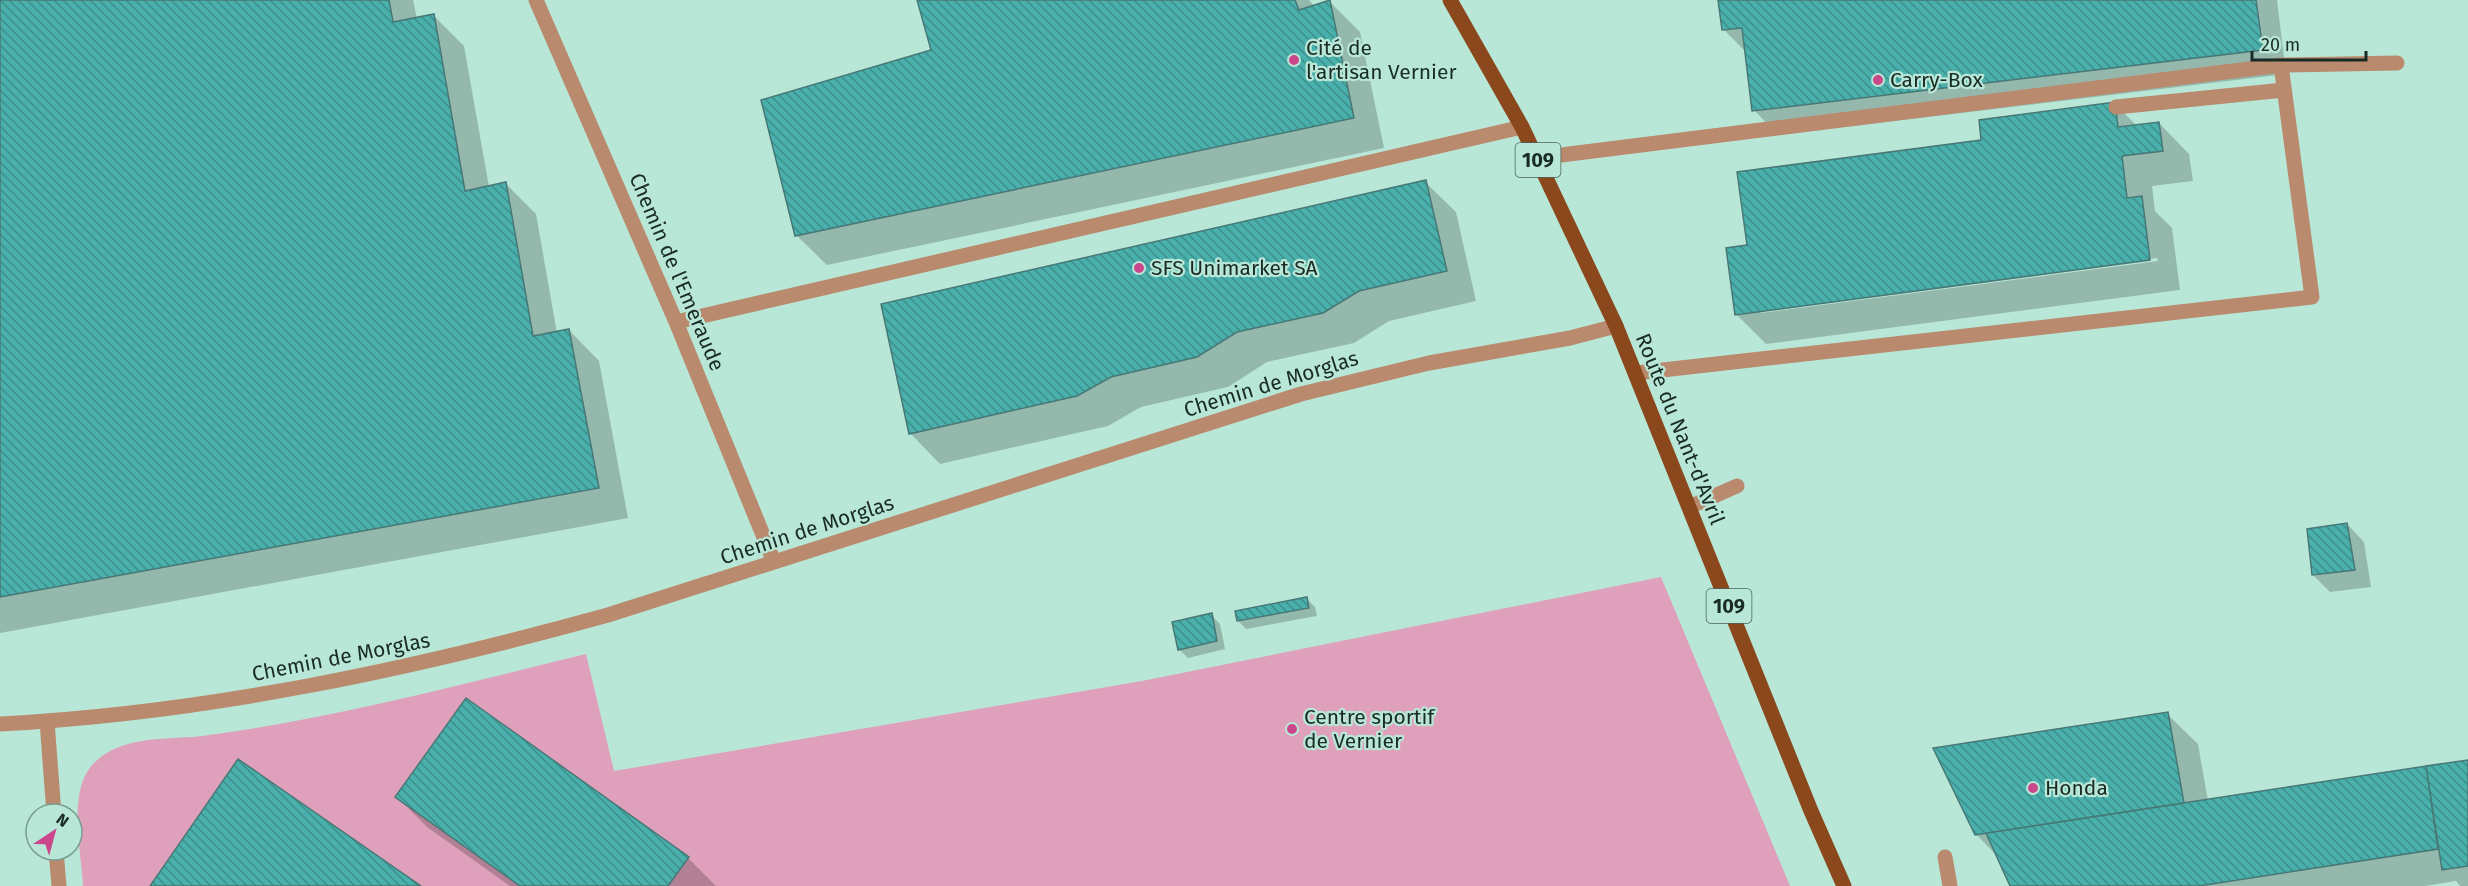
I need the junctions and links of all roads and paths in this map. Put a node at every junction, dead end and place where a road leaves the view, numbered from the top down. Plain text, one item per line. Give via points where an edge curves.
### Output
1 (536, 0) edge
2 (1450, 0) edge
3 (2397, 63) dead end
4 (2281, 65) junction
5 (2284, 90) junction
6 (2116, 107) dead end
7 (1522, 128) junction
8 (1537, 158) junction
9 (676, 322) junction
10 (1616, 326) junction
11 (1636, 373) junction
12 (1737, 486) dead end
13 (1689, 507) junction
14 (774, 562) junction
15 (48, 722) junction
16 (0, 724) edge
17 (53, 802) edge
18 (1945, 857) dead end
19 (58, 862) edge
20 (59, 886) edge
21 (1844, 886) edge
22 (1950, 886) edge

1 - 9 street, Chemin de l'Emeraude
2 - 7 main road, Route du Nant-d'Avril / 109
3 - 4 street
4 - 5 street
4 - 8 street
5 - 6 street
5 - 11 street via 2312,297
7 - 8 main road, Route du Nant-d'Avril / 109
7 - 9 street
8 - 10 main road, Route du Nant-d'Avril / 109
9 - 14 street, Chemin de l'Emeraude
10 - 11 main road, Route du Nant-d'Avril / 109
10 - 14 street, Chemin de Morglas via 1301,394
11 - 13 main road, Route du Nant-d'Avril / 109
12 - 13 street
13 - 21 main road, Route du Nant-d'Avril / 109
14 - 15 street, Chemin de Morglas via 608,615 361,677 235,700
15 - 16 street, Chemin de Morglas
15 - 17 street
18 - 22 street
19 - 20 street

